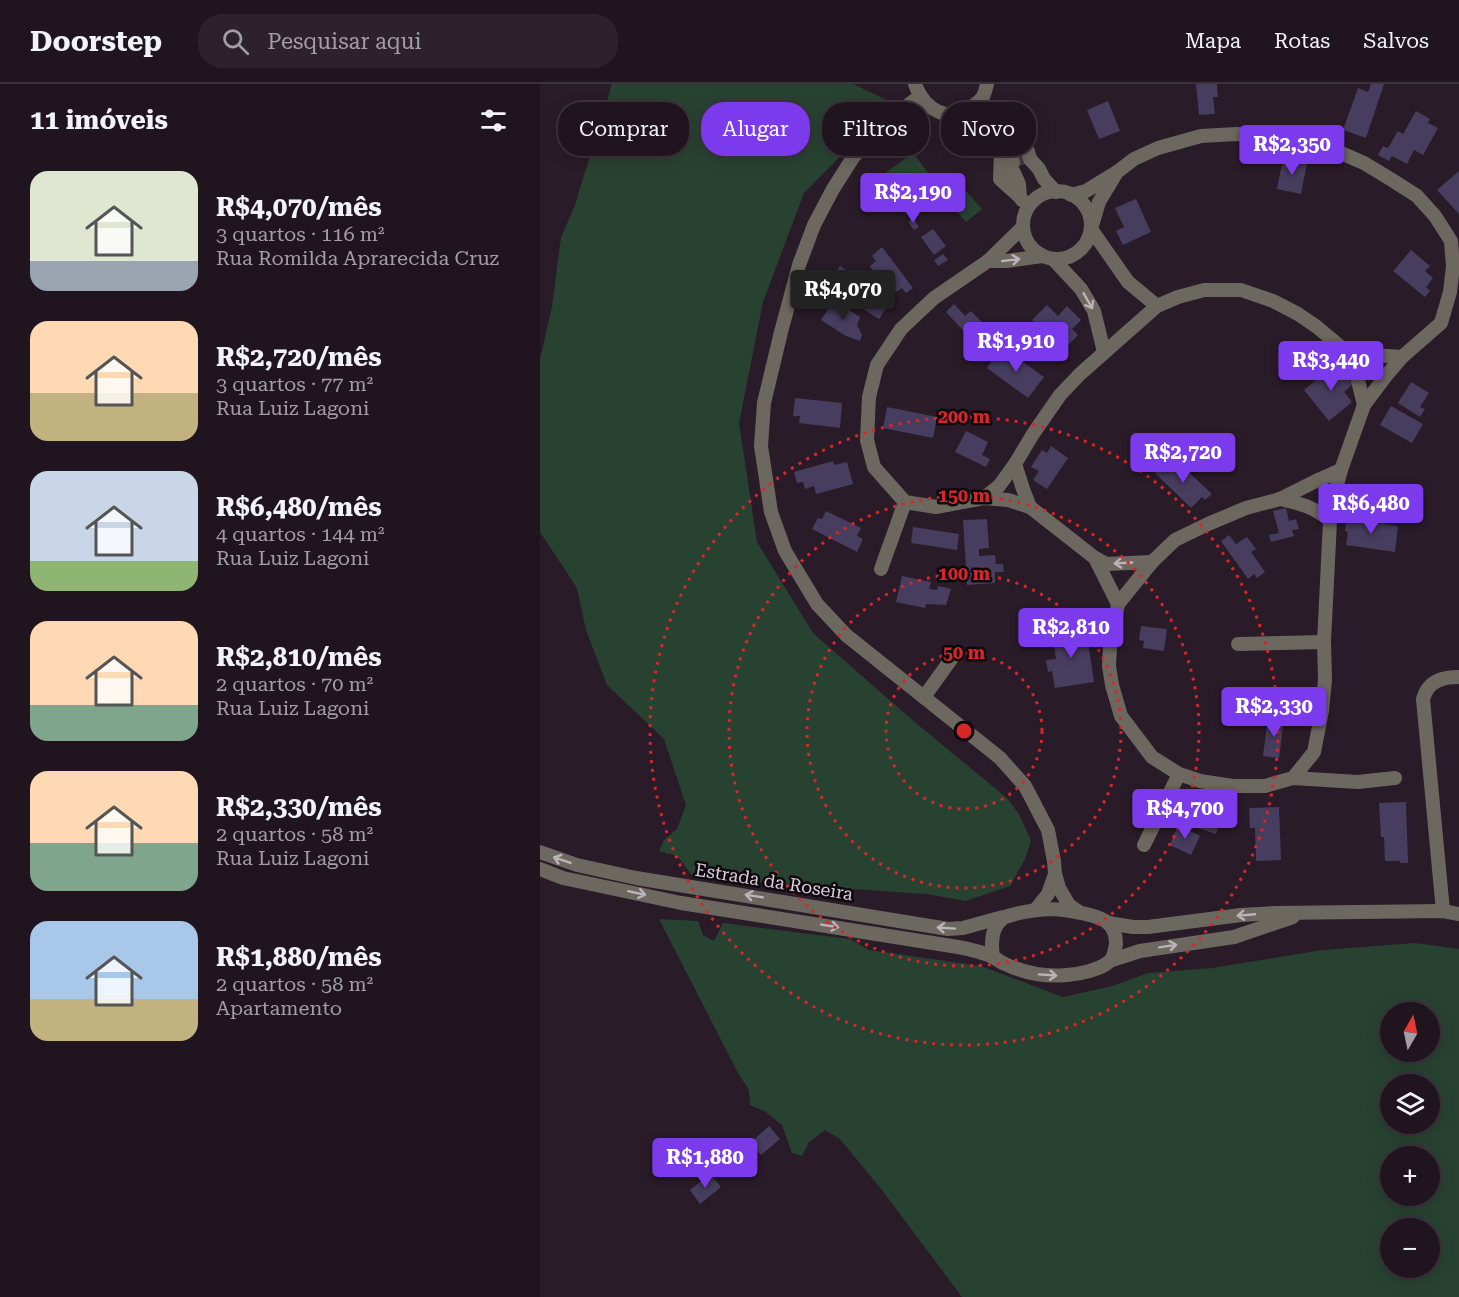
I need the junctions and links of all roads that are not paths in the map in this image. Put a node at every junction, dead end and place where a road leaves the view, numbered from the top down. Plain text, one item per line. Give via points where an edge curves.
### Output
1 (987, 84) edge
2 (918, 90) edge
3 (982, 99) junction
4 (978, 102) edge
5 (983, 102) edge
6 (941, 113) edge
7 (1000, 156) edge
8 (1007, 156) edge
9 (1015, 156) tunnel mouth
10 (1029, 156) tunnel mouth
11 (1018, 163) junction
12 (1117, 172) junction
13 (1044, 179) junction
14 (1056, 192) junction
15 (1071, 195) junction
16 (1024, 203) junction
17 (1023, 227) junction
18 (1091, 229) junction
19 (1455, 240) edge
20 (1048, 257) junction
21 (987, 261) junction
22 (1157, 306) junction
23 (1342, 348) junction
24 (1104, 352) junction
25 (1402, 357) junction
26 (1364, 405) junction
27 (1015, 465) junction
28 (1341, 470) junction
29 (984, 498) junction
30 (1280, 499) junction
31 (905, 502) junction
32 (1030, 507) junction
33 (1330, 521) junction
34 (1095, 558) junction
35 (1152, 562) junction
36 (881, 569) dead end
37 (1118, 604) junction
38 (1324, 642) junction
39 (1238, 644) dead end
40 (952, 658) dead end
41 (1459, 677) edge
42 (924, 697) junction
43 (1179, 774) junction
44 (1293, 778) junction
45 (1395, 778) dead end
46 (1144, 845) dead end
47 (540, 852) edge
48 (540, 869) edge
49 (1055, 874) junction
50 (1036, 909) junction
51 (1443, 911) junction
52 (1079, 912) junction
53 (1325, 912) junction
54 (1459, 914) edge
55 (1003, 917) junction
56 (1108, 923) junction
57 (993, 957) junction
58 (1112, 960) junction

1 - 3 street
2 - 6 street via 926,104
2 - 42 street via 854,156 814,225 799,265 764,403 761,446 771,512 781,542 817,604 846,635
3 - 4 street
3 - 5 street
7 - 16 street via 1000,179
8 - 11 street
9 - 11 street
10 - 13 street
11 - 13 street
11 - 16 street
12 - 15 street via 1086,191
12 - 18 street via 1099,202
12 - 19 street via 1158,148 1201,136 1276,136 1327,147 1364,163 1417,196
13 - 14 street
14 - 15 street
14 - 16 street
15 - 18 street via 1087,209
16 - 17 street
17 - 20 street via 1033,248
17 - 21 street
18 - 20 street via 1074,255
18 - 22 street via 1128,282
19 - 25 street via 1450,292 1441,323
21 -> 20 street
20 -> 24 street via 1081,289 1094,311
21 - 31 street via 934,298 901,329 877,365 869,397 867,440 874,467
22 - 23 street via 1204,290 1241,290 1298,314
22 - 24 street
23 - 25 street via 1359,354
23 - 26 street via 1354,364
24 - 27 street via 1060,395
25 - 26 street
26 - 28 street
27 - 29 street
27 - 32 street
28 - 30 street
28 - 33 street
29 - 31 street via 936,507
29 - 32 street
30 - 33 street via 1322,512
30 - 35 street via 1246,508 1175,540
31 - 36 street
32 - 34 street
33 - 38 street
35 -> 34 street via 1106,564
34 - 37 street
35 - 37 street
37 - 43 street via 1109,666 1121,716 1152,756
38 - 39 street
38 - 44 street via 1326,680 1314,752
40 - 42 street
41 - 51 street via 1441,678 1433,683 1425,692 1423,706
42 - 49 street via 1000,758 1025,786 1048,830
43 - 44 street via 1233,786 1265,786
43 - 46 street
44 - 45 street via 1358,782
55 -> 47 street, Estrada da Roseira via 948,929 636,878
48 -> 57 street, Estrada da Roseira via 563,878 681,903 947,945
49 - 50 street via 1048,894
49 - 52 street via 1069,905
50 - 52 street, Estrada da Roseira
50 - 55 street, Estrada da Roseira
51 - 53 street, Estrada da Roseira
51 - 54 street, Estrada da Roseira
52 - 56 street, Estrada da Roseira
53 -> 56 street, Estrada da Roseira via 1241,915 1148,927
58 -> 53 street, Estrada da Roseira via 1140,951 1234,937 1283,919
55 - 57 street via 993,934
56 - 58 street via 1116,938
57 -> 58 street, Estrada da Roseira via 1019,970 1053,976 1099,968

